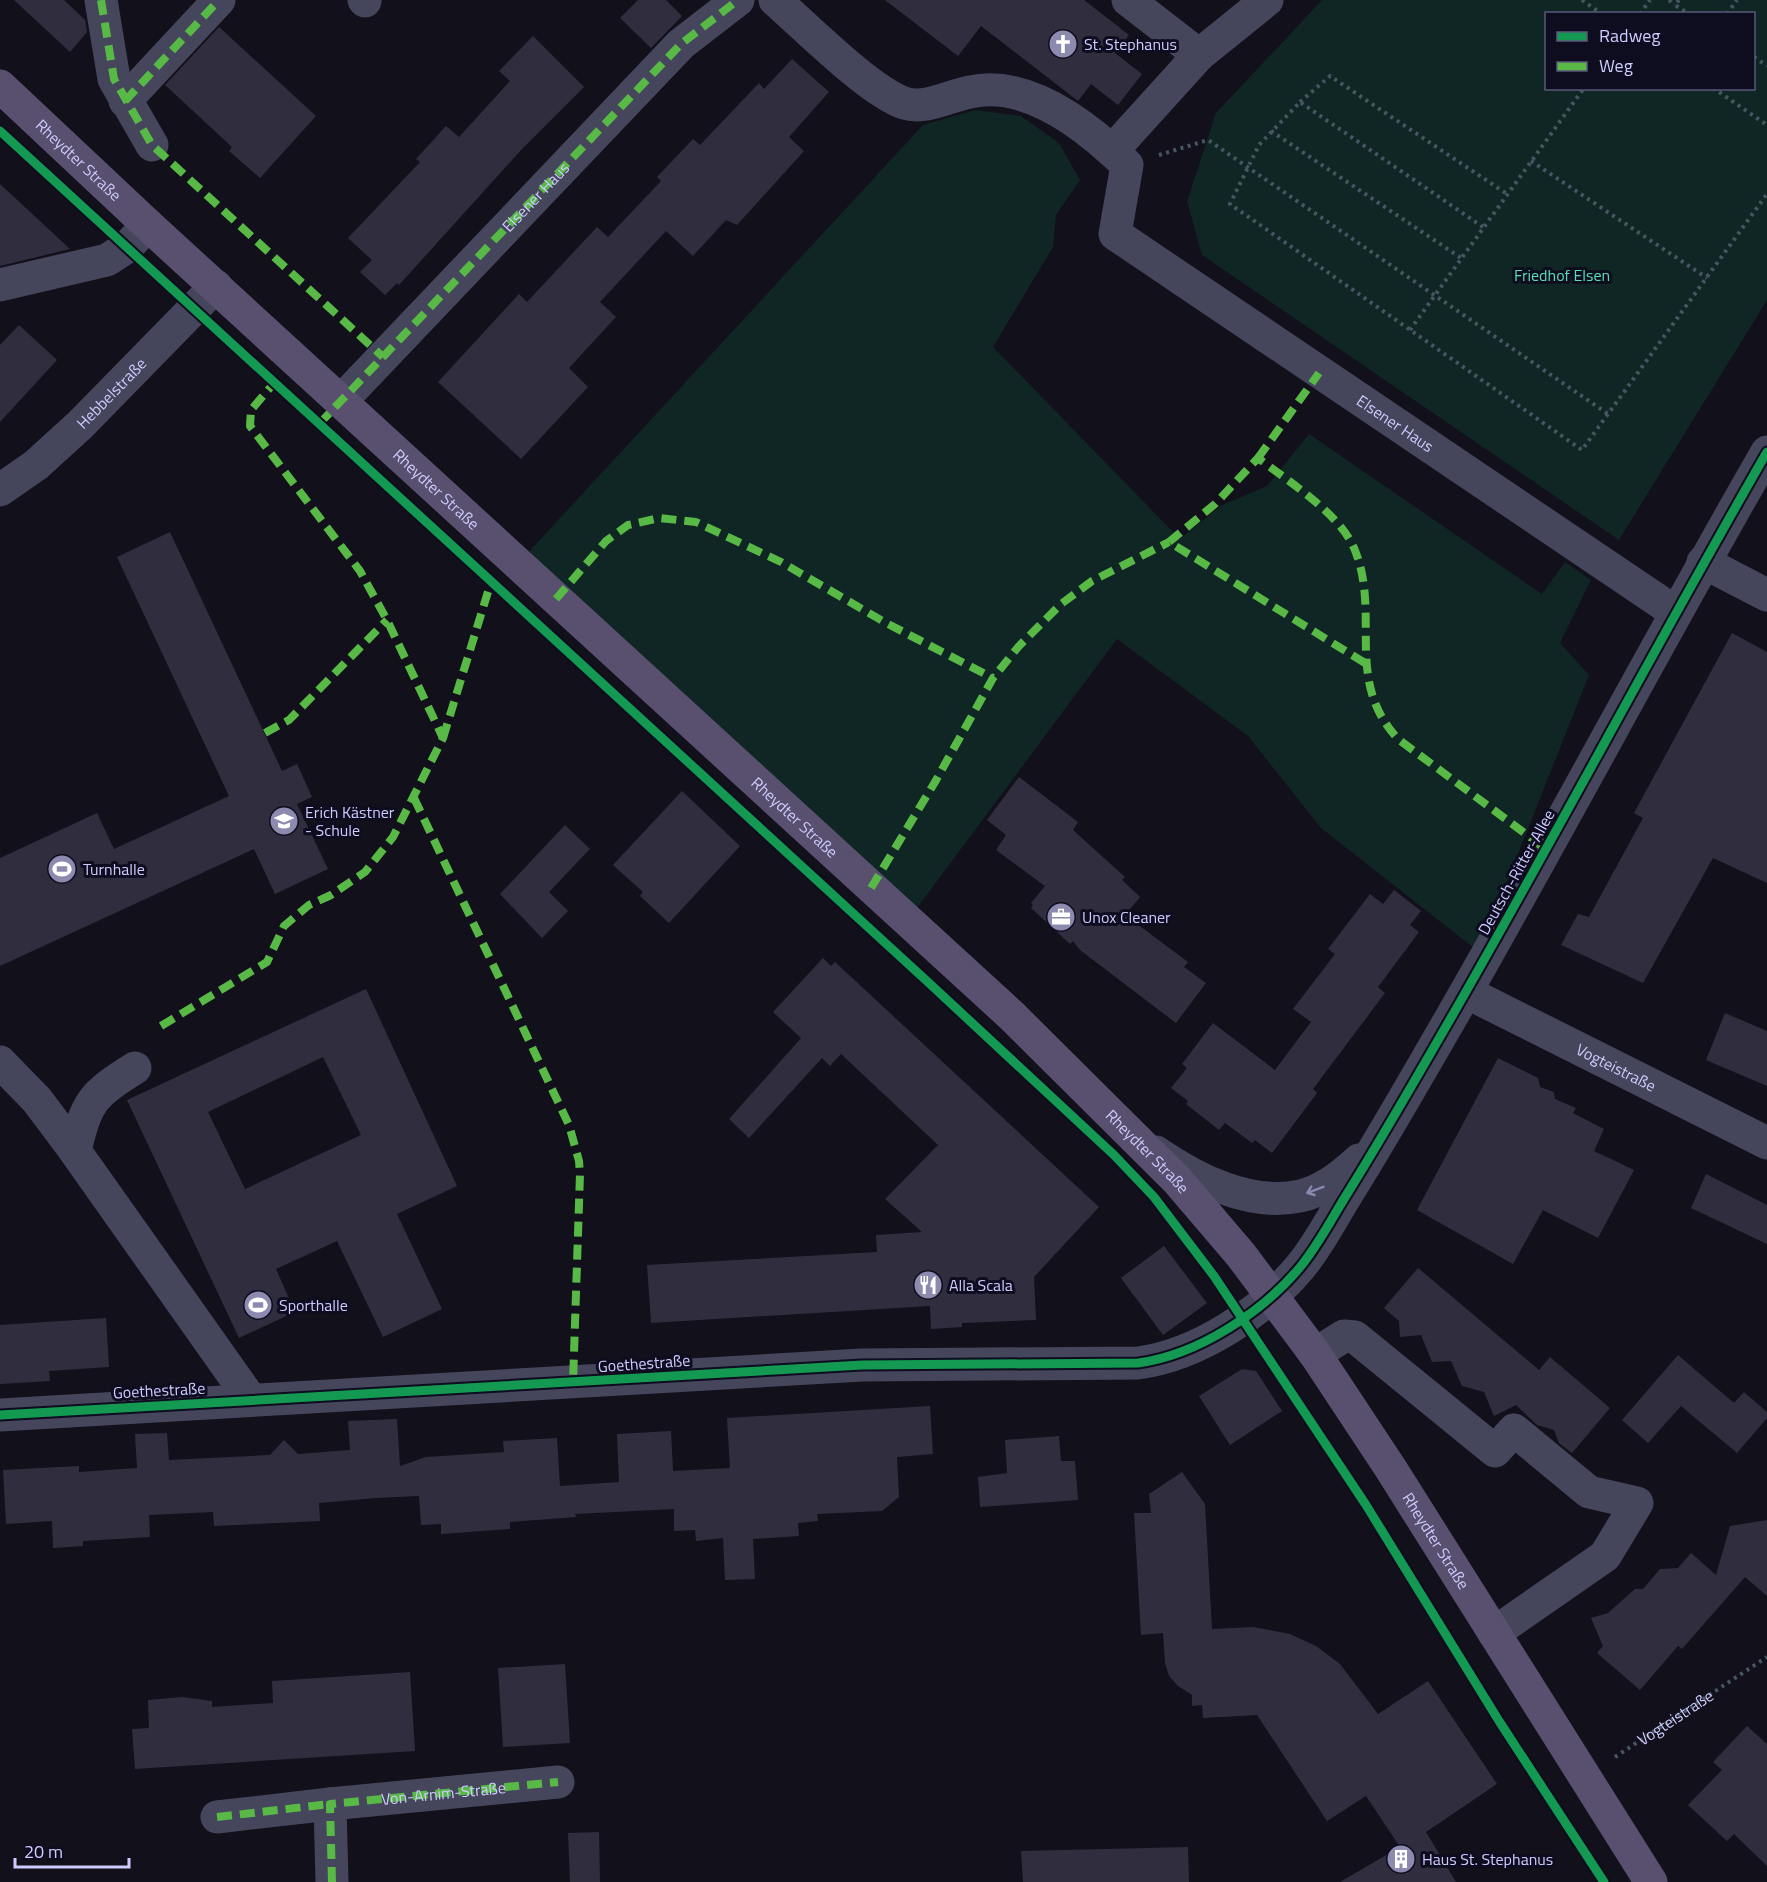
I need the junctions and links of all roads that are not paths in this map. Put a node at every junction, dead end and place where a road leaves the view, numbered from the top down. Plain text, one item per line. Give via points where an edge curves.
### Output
1 (101, 0) edge
2 (219, 0) edge
3 (738, 0) edge
4 (775, 0) edge
5 (1128, 0) edge
6 (1267, 0) edge
7 (1199, 55) junction
8 (0, 86) edge
9 (125, 101) junction
10 (152, 145) dead end
11 (1120, 158) junction
12 (148, 225) junction
13 (0, 285) edge
14 (216, 286) junction
15 (341, 401) junction
16 (1767, 452) edge
17 (0, 490) edge
18 (1703, 562) junction
19 (1767, 595) edge
20 (1675, 612) junction
21 (1466, 992) junction
22 (0, 1062) edge
23 (135, 1068) dead end
24 (1140, 1140) junction
25 (1379, 1143) junction
26 (1767, 1143) edge
27 (75, 1150) junction
28 (1272, 1294) junction
29 (1315, 1354) junction
30 (251, 1400) junction
31 (0, 1415) edge
32 (1494, 1633) junction
33 (558, 1782) dead end
34 (330, 1804) junction
35 (217, 1817) dead end
36 (332, 1882) edge
37 (1651, 1882) edge

1 - 9 street via 114,79
2 - 9 street
3 - 15 street, Elsener Haus via 681,44
4 - 11 street via 872,84 905,103 925,105 989,89 1005,92 1060,113
5 - 7 street
6 - 7 street
7 - 11 street
8 - 12 main road, Rheydter Straße
9 - 10 street
11 - 20 street, Elsener Haus via 1114,234
12 - 13 street via 127,247 106,260
12 - 14 main road, Rheydter Straße
14 - 15 main road, Rheydter Straße
14 - 17 street, Hebbelstraße via 80,425 36,465
15 - 24 main road, Rheydter Straße via 1003,1008
16 - 18 street, Deutsch-Ritter-Allee
18 - 19 street
18 - 20 street, Deutsch-Ritter-Allee
20 - 21 street, Deutsch-Ritter-Allee
21 - 25 street, Deutsch-Ritter-Allee
21 - 26 street, Vogteistraße
22 - 27 street via 37,1100
23 - 27 street via 102,1089 84,1116
25 -> 24 street, Deutsch-Ritter-Allee via 1324,1187 1300,1196 1278,1198 1245,1194 1213,1184 1177,1166
24 - 28 main road, Rheydter Straße via 1210,1216
25 - 28 street, Deutsch-Ritter-Allee via 1302,1264
27 - 30 street
28 - 29 main road, Rheydter Straße
28 - 30 street, Goethestraße via 1226,1330 1197,1346 1168,1358 1138,1363 862,1365
29 - 32 main road, Rheydter Straße
29 - 32 street via 1344,1336 1355,1337 1495,1451 1514,1430 1589,1492 1637,1503 1605,1556
30 - 31 street, Goethestraße
32 - 37 main road, Rheydter Straße
33 - 34 street, Von-Arnim-Straße
34 - 35 street, Von-Arnim-Straße
34 - 36 street

